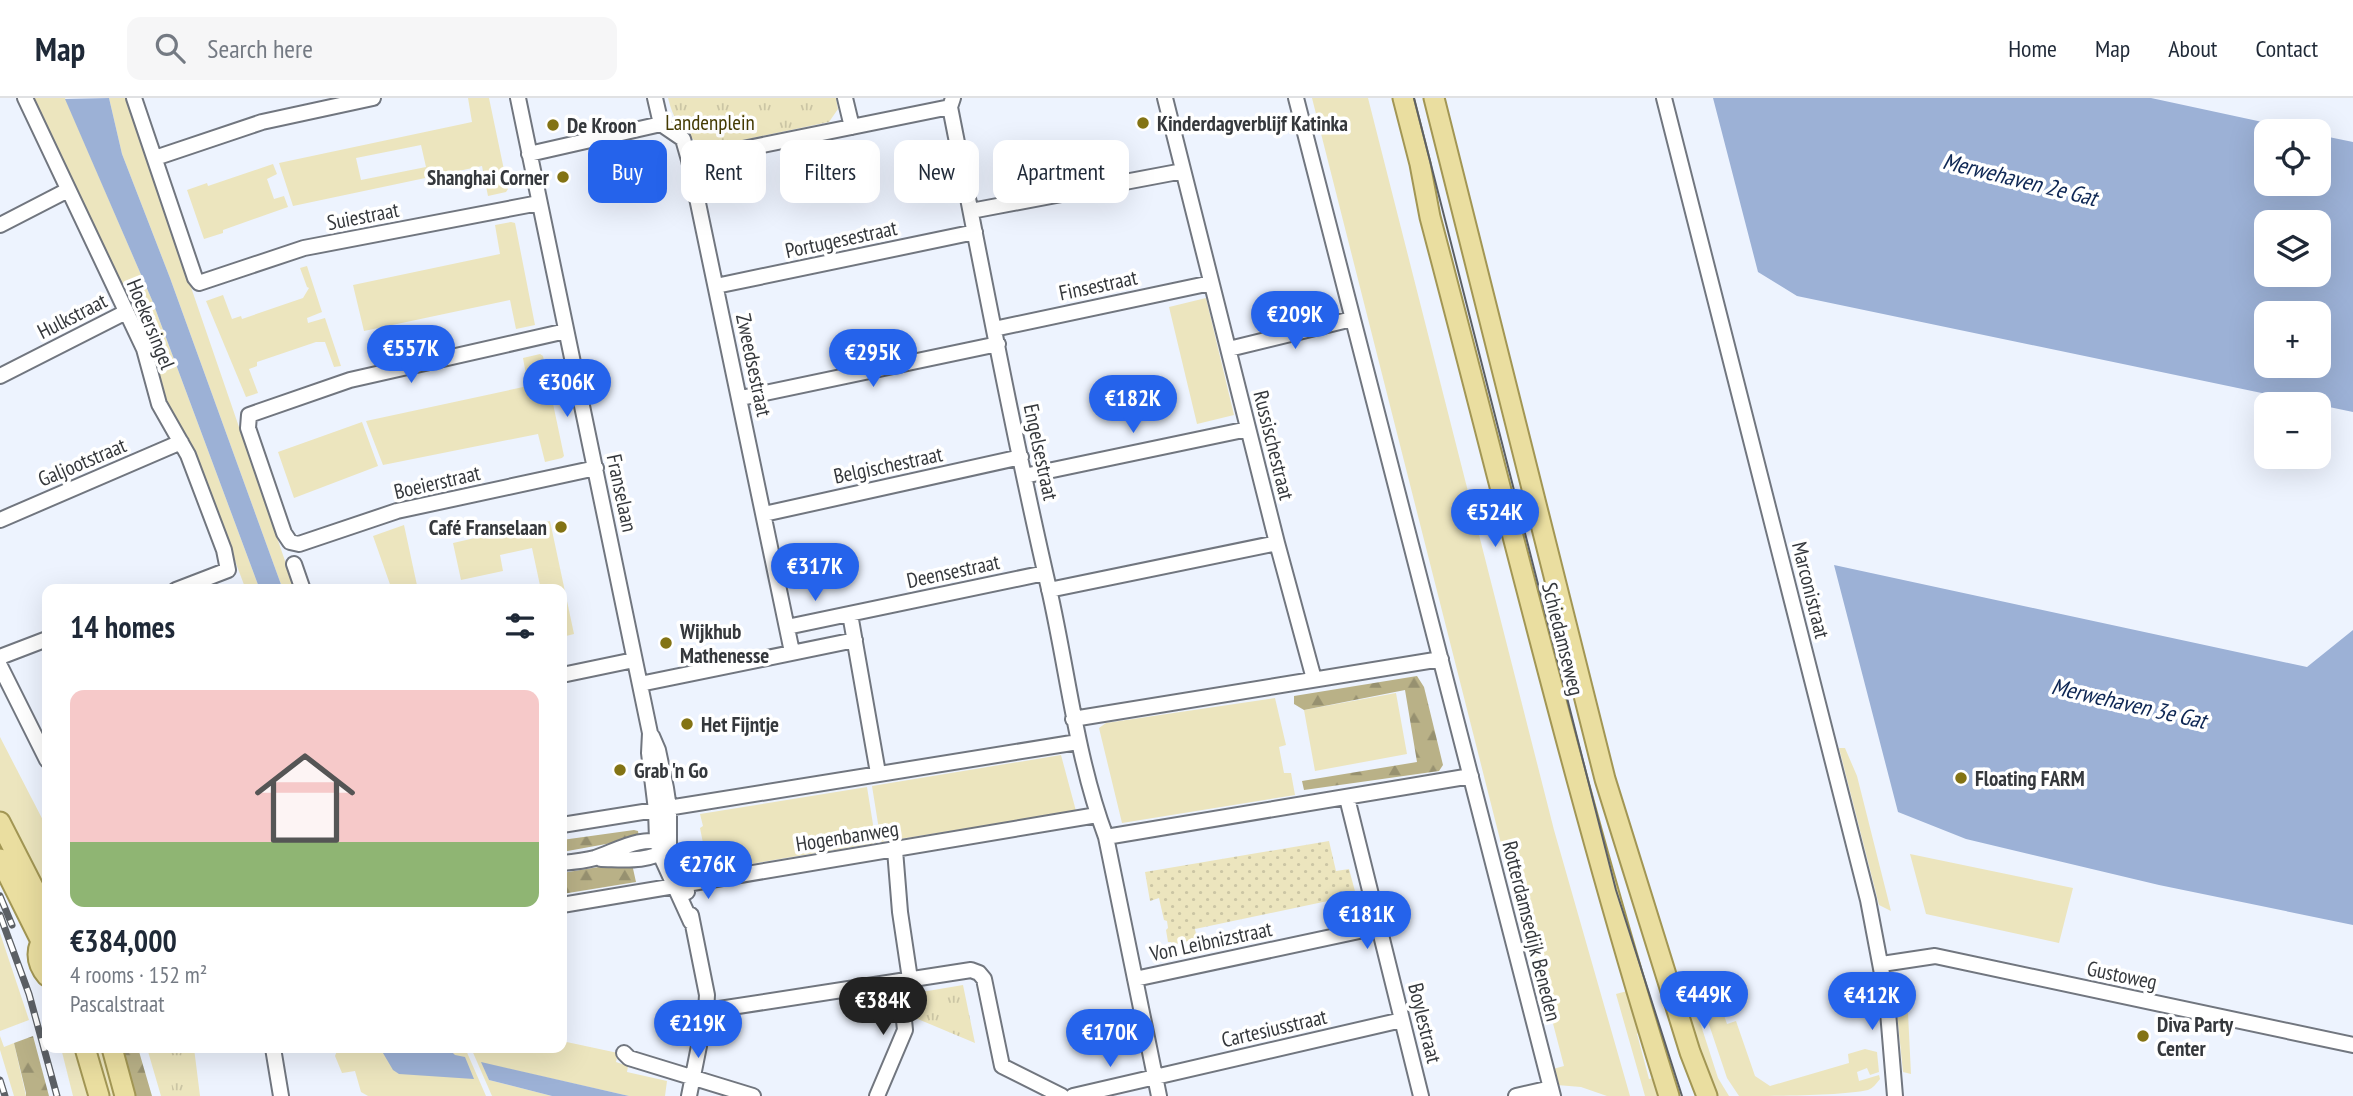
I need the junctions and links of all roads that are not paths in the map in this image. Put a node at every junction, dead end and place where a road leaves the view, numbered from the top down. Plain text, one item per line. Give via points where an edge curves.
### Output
1 (24, 98) edge
2 (134, 98) edge
3 (373, 98) edge
4 (517, 98) edge
5 (655, 98) edge
6 (845, 98) edge
7 (1165, 98) edge
8 (1296, 98) edge
9 (1403, 98) edge
10 (1434, 98) edge
11 (1664, 98) edge
12 (952, 102) edge
13 (661, 124) junction
14 (852, 127) junction
15 (683, 140) edge
16 (766, 144) edge
17 (529, 154) junction
18 (155, 158) junction
19 (1182, 171) junction
20 (68, 190) junction
21 (539, 203) junction
22 (698, 203) edge
23 (971, 211) junction
24 (0, 225) edge
25 (975, 232) junction
26 (1210, 283) junction
27 (716, 286) junction
28 (126, 312) junction
29 (1352, 319) junction
30 (995, 329) junction
31 (566, 331) junction
32 (998, 344) junction
33 (1229, 349) junction
34 (0, 376) edge
35 (741, 398) junction
36 (1248, 429) junction
37 (181, 442) junction
38 (1021, 457) junction
39 (596, 468) junction
40 (1024, 476) junction
41 (764, 514) junction
42 (0, 520) edge
43 (1276, 543) junction
44 (294, 564) dead end
45 (1045, 573) junction
46 (192, 584) edge
47 (301, 584) edge
48 (1049, 590) junction
49 (850, 614) junction
50 (787, 627) junction
51 (855, 640) junction
52 (42, 641) edge
53 (792, 652) junction
54 (0, 657) edge
55 (1441, 659) junction
56 (634, 660) junction
57 (0, 666) edge
58 (567, 674) edge
59 (1314, 679) junction
60 (640, 684) junction
61 (1073, 719) junction
62 (1078, 742) junction
63 (42, 750) edge
64 (878, 773) junction
65 (1471, 776) junction
66 (1347, 797) junction
67 (662, 809) junction
68 (1097, 815) junction
69 (0, 822) edge
70 (567, 824) edge
71 (1106, 837) junction
72 (662, 847) junction
73 (895, 850) junction
74 (0, 859) edge
75 (567, 862) edge
76 (680, 885) junction
77 (42, 904) edge
78 (567, 904) edge
79 (1378, 927) junction
80 (42, 933) edge
81 (42, 941) edge
82 (1881, 964) junction
83 (42, 968) edge
84 (1135, 979) junction
85 (905, 980) junction
86 (706, 1011) junction
87 (1402, 1020) junction
88 (2353, 1045) edge
89 (86, 1053) edge
90 (113, 1053) edge
91 (274, 1053) edge
92 (624, 1053) dead end
93 (693, 1077) junction
94 (1155, 1077) junction
95 (1552, 1092) edge
96 (99, 1096) edge
97 (125, 1096) edge
98 (281, 1096) edge
99 (689, 1096) edge
100 (754, 1096) edge
101 (877, 1096) edge
102 (1062, 1096) edge
103 (1073, 1096) edge
104 (1159, 1096) edge
105 (1422, 1096) edge
106 (1516, 1096) edge
107 (1670, 1096) edge
108 (1707, 1096) edge
109 (1895, 1096) edge

1 - 20 street, Hoekersingel
2 - 18 street
3 - 18 street via 262,122
4 - 17 street, Franselaan
5 - 13 street
6 - 14 street
7 - 19 street, Russischestraat
8 - 29 street, Rotterdamsedijk Beneden
9 - 107 main road, Schiedamseweg via 1568,748
10 - 108 main road, Schiedamseweg via 1605,779
11 - 82 street, Marconistraat
12 - 14 street
12 - 23 street, Engelsestraat
13 - 15 street, Zweedsestraat
13 - 17 street
14 - 16 street
17 - 21 street, Franselaan
18 - 21 street, Suiestraat via 199,283 303,248
19 - 23 street
19 - 26 street, Russischestraat
20 - 24 street
20 - 28 street, Hoekersingel
21 - 31 street, Franselaan
22 - 27 street, Zweedsestraat
23 - 25 street, Engelsestraat
25 - 27 street, Portugesestraat
25 - 30 street, Engelsestraat
26 - 30 street, Finsestraat
26 - 33 street, Russischestraat
27 - 35 street, Zweedsestraat
28 - 34 street, Hulkstraat
28 - 37 street, Hoekersingel via 144,349 159,404
29 - 33 street
29 - 55 street, Rotterdamsedijk Beneden
30 - 32 street, Engelsestraat
31 - 39 street, Franselaan
31 - 39 street, Boeierstraat via 350,380 249,415 248,428 284,533 290,542 299,544 397,511
32 - 35 street
32 - 38 street, Engelsestraat
33 - 36 street, Russischestraat
35 - 41 street, Zweedsestraat
36 - 40 street
36 - 43 street, Russischestraat
37 - 42 street, Galjootstraat
37 - 46 street, Hoekersingel via 228,570
38 - 40 street, Engelsestraat
38 - 41 street, Belgischestraat
39 - 56 street, Franselaan
40 - 45 street, Engelsestraat
41 - 50 street, Zweedsestraat
43 - 48 street
43 - 59 street, Russischestraat
44 - 47 street
45 - 48 street, Engelsestraat
45 - 49 street, Deensestraat
48 - 61 street, Engelsestraat
49 - 50 street, Deensestraat
49 - 51 street
50 - 53 street, Zweedsestraat
51 - 53 street
51 - 64 street
52 - 54 street
53 - 60 street
55 - 59 street
55 - 65 street, Rotterdamsedijk Beneden
56 - 58 street
56 - 60 street, Franselaan
57 - 63 street
59 - 61 street
60 - 67 street, Franselaan via 650,733 659,750
61 - 62 street, Engelsestraat
62 - 64 street
62 - 68 street, Engelsestraat
64 - 67 street
65 - 66 street
65 - 95 street, Rotterdamsedijk Beneden
66 - 71 street
66 - 79 street, Boylestraat
67 - 70 street
67 - 72 street, Franselaan
68 - 71 street, Engelsestraat
68 - 73 street, Hogenbanweg
69 - 77 main road
71 - 84 street, Engelsestraat
72 - 75 street via 621,848
72 - 76 street
73 - 76 street, Hogenbanweg
73 - 85 street
74 - 80 main road
76 - 78 street, Hogenbanweg
76 - 86 street
79 - 84 street, Von Leibnizstraat
79 - 87 street, Boylestraat
81 - 83 main road via 38,948
82 - 88 street, Gustoweg via 1935,956
82 - 109 street, Marconistraat
84 - 94 street, Engelsestraat
85 - 86 street
85 - 101 street via 905,1030
85 - 102 street via 971,970 979,973 1002,1066
86 - 93 street
87 - 94 street, Cartesiusstraat
87 - 105 street, Boylestraat
89 - 96 main road
90 - 97 main road
91 - 98 street
92 - 93 street
93 - 99 street
93 - 100 street
94 - 103 street, Cartesiusstraat
94 - 104 street, Engelsestraat
95 - 106 street

